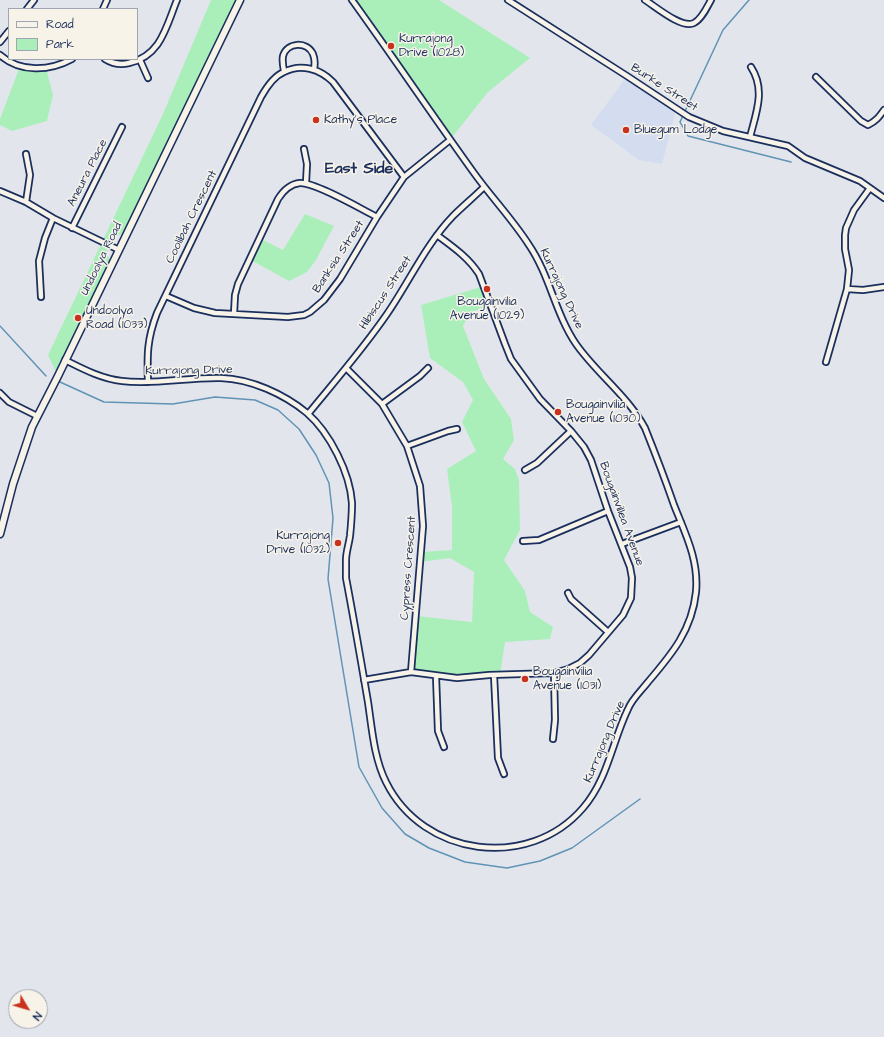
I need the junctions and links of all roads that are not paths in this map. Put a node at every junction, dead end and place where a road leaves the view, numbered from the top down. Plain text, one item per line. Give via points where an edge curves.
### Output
1 (34, 0) edge
2 (177, 0) edge
3 (240, 0) edge
4 (352, 0) edge
5 (508, 0) edge
6 (518, 0) edge
7 (645, 0) edge
8 (711, 0) edge
9 (515, 5) junction
10 (28, 8) edge
11 (8, 32) edge
12 (0, 42) edge
13 (0, 55) edge
14 (70, 60) edge
15 (107, 60) edge
16 (140, 60) junction
17 (752, 67) dead end
18 (314, 69) junction
19 (284, 72) junction
20 (816, 77) dead end
21 (148, 78) dead end
22 (884, 110) edge
23 (122, 128) dead end
24 (750, 137) junction
25 (450, 140) junction
26 (304, 149) dead end
27 (26, 154) dead end
28 (404, 177) junction
29 (306, 183) junction
30 (484, 187) junction
31 (870, 188) junction
32 (0, 191) edge
33 (884, 198) edge
34 (26, 202) junction
35 (377, 217) junction
36 (53, 218) junction
37 (72, 228) junction
38 (437, 235) junction
39 (119, 250) junction
40 (884, 287) edge
41 (847, 289) junction
42 (166, 296) junction
43 (41, 297) dead end
44 (234, 314) junction
45 (65, 360) junction
46 (826, 362) dead end
47 (346, 368) junction
48 (428, 368) dead end
49 (148, 382) junction
50 (0, 393) edge
51 (382, 404) junction
52 (308, 414) junction
53 (36, 416) junction
54 (457, 429) dead end
55 (571, 431) junction
56 (407, 446) junction
57 (525, 470) dead end
58 (608, 511) junction
59 (681, 522) junction
60 (0, 534) edge
61 (523, 542) dead end
62 (622, 544) junction
63 (568, 592) dead end
64 (608, 632) junction
65 (411, 672) junction
66 (554, 673) junction
67 (494, 675) junction
68 (436, 676) junction
69 (364, 680) junction
70 (553, 739) dead end
71 (444, 747) dead end
72 (504, 774) dead end

1 - 10 street
2 - 16 street via 158,45
3 - 39 main road, Undoolya Road
4 - 25 street, Kurrajong Drive
5 - 9 street, Burke Street
6 - 9 street
7 - 8 street via 679,22 690,24 698,20
9 - 24 street, Burke Street via 689,118
11 - 12 street
13 - 14 street via 20,66 39,69 61,65
15 - 16 street via 125,64
16 - 21 street
17 - 24 street via 757,75 759,98
18 - 19 street via 303,68
18 - 19 street via 315,60 310,49 294,45 284,54
18 - 28 street via 333,82
19 - 42 street, Coolibah Crescent via 261,98
20 - 22 street via 868,125 878,119
23 - 37 street, Aneura Place
24 - 31 street, Burke Street via 788,146 805,158 860,181
25 - 28 street, Banksia Street
25 - 30 street, Kurrajong Drive
26 - 29 street via 307,164
27 - 34 street via 30,175
28 - 35 street, Banksia Street
29 - 35 street
29 - 44 street via 291,186 282,192 278,199 238,284
30 - 38 street, Hibiscus Street
30 - 59 street, Kurrajong Drive via 539,261 576,343 637,414 645,428
31 - 33 street, Burke Street
31 - 41 street via 854,210 846,228 845,242 850,270
32 - 34 street
34 - 36 street
35 - 44 street, Banksia Street via 340,279 324,300 310,312 288,317
36 - 37 street
36 - 43 street via 38,261
37 - 39 street
38 - 47 street, Hibiscus Street via 387,314
38 - 55 street, Bougainvillea Avenue via 463,254 474,266 512,359 540,399
39 - 45 main road, Undoolya Road
40 - 41 street
41 - 46 street
42 - 44 street, Banksia Street via 194,308
42 - 49 street, Coolibah Crescent via 157,313 149,339
45 - 49 street, Kurrajong Drive via 111,379
45 - 53 main road, Undoolya Road
47 - 51 street, Cypress Crescent
47 - 52 street, Hibiscus Street
48 - 51 street
49 - 52 street, Kurrajong Drive via 221,378 236,380 281,396
50 - 53 street via 9,402
51 - 56 street, Cypress Crescent
52 - 69 street, Kurrajong Drive via 330,441 349,486 352,510 346,578
53 - 60 main road, Undoolya Road via 13,484
54 - 56 street
55 - 57 street via 537,463
55 - 58 street, Bougainvillea Avenue via 591,460
56 - 65 street, Cypress Crescent via 420,486 423,526
58 - 61 street via 539,540
58 - 62 street, Bougainvillea Avenue
59 - 62 street
59 - 69 street, Kurrajong Drive via 690,543 697,579 690,622 676,648 630,704 603,778 593,795 572,819 546,836 516,847 486,848 450,840 418,822 398,801 380,767
62 - 64 street, Bougainvillea Avenue via 630,566 631,598 623,615
63 - 64 street via 571,599
64 - 66 street, Bougainvillea Avenue via 580,663 568,670
65 - 68 street, Bougainvillea Avenue
65 - 69 street, Bougainvillea Avenue
66 - 67 street, Bougainvillea Avenue
66 - 70 street
67 - 68 street, Bougainvillea Avenue via 457,678
67 - 72 street via 498,758
68 - 71 street via 438,731

